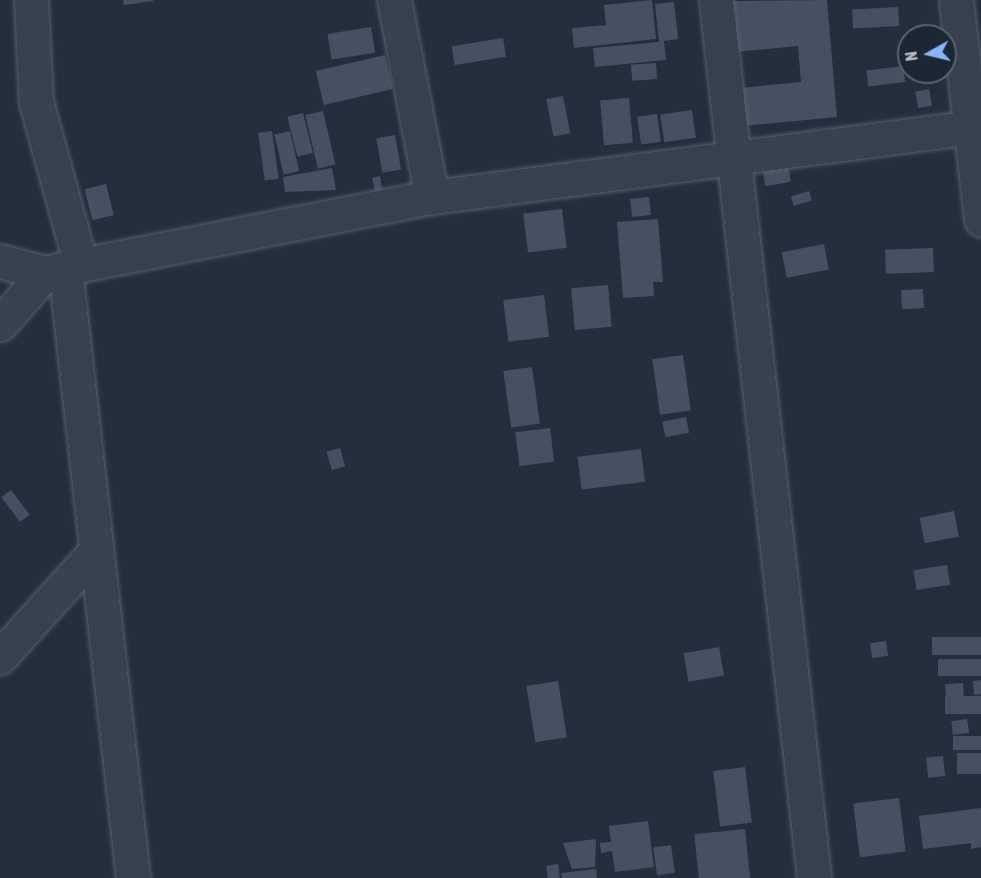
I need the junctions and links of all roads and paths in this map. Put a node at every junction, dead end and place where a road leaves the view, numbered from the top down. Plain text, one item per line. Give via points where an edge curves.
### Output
1 (31, 0) edge
2 (394, 0) edge
3 (716, 0) edge
4 (956, 0) edge
5 (976, 127) edge
6 (735, 157) junction
7 (432, 197) junction
8 (981, 220) edge
9 (0, 261) edge
10 (64, 269) junction
11 (0, 324) edge
12 (93, 553) junction
13 (0, 657) edge
14 (133, 878) edge
15 (814, 878) edge

1 - 10 street via 36,102
2 - 7 street
3 - 6 street
4 - 5 street
5 - 6 street
5 - 8 street
6 - 7 street
6 - 15 street
7 - 10 street
9 - 10 street
10 - 11 street
10 - 12 street
12 - 13 street
12 - 14 street

